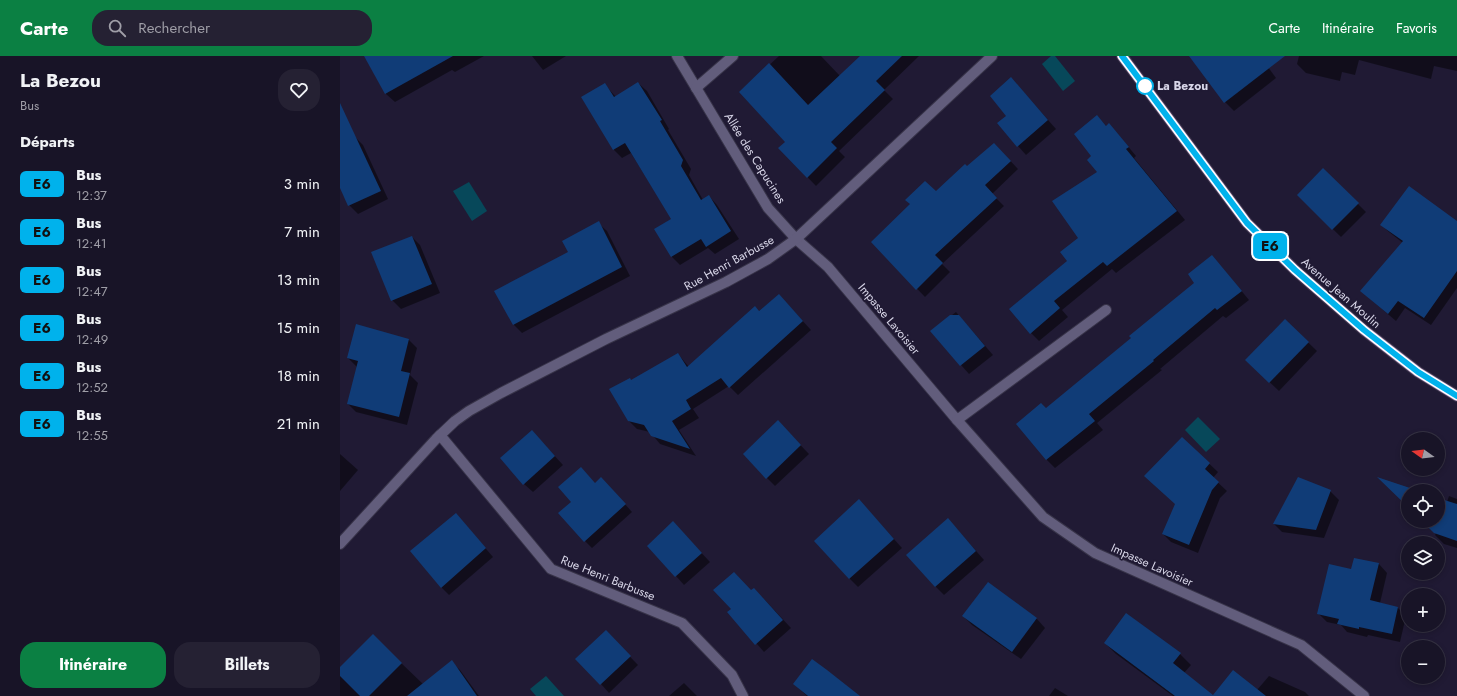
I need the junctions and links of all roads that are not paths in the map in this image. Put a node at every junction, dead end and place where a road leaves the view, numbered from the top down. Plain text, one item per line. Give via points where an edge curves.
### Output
1 (677, 56) edge
2 (733, 56) edge
3 (992, 56) edge
4 (1122, 56) edge
5 (696, 88) junction
6 (796, 239) junction
7 (1106, 310) dead end
8 (1457, 396) edge
9 (958, 420) junction
10 (440, 435) junction
11 (340, 544) edge
12 (743, 696) edge
13 (1364, 696) edge

1 - 5 street, Allée des Capucines
2 - 5 street
3 - 6 street, Rue Henri Barbusse
4 - 8 main road, Avenue Jean Moulin via 1247,223 1295,270 1364,330 1418,372
5 - 6 street, Allée des Capucines via 768,208
6 - 9 street, Impasse Lavoisier via 828,267
6 - 10 street, Rue Henri Barbusse via 768,259 726,282 606,339 485,401
7 - 9 street
9 - 13 street, Impasse Lavoisier via 1043,516 1095,553 1301,645
10 - 11 street, Rue Henri Barbusse
10 - 12 street, Rue Henri Barbusse via 551,569 682,623 732,674

